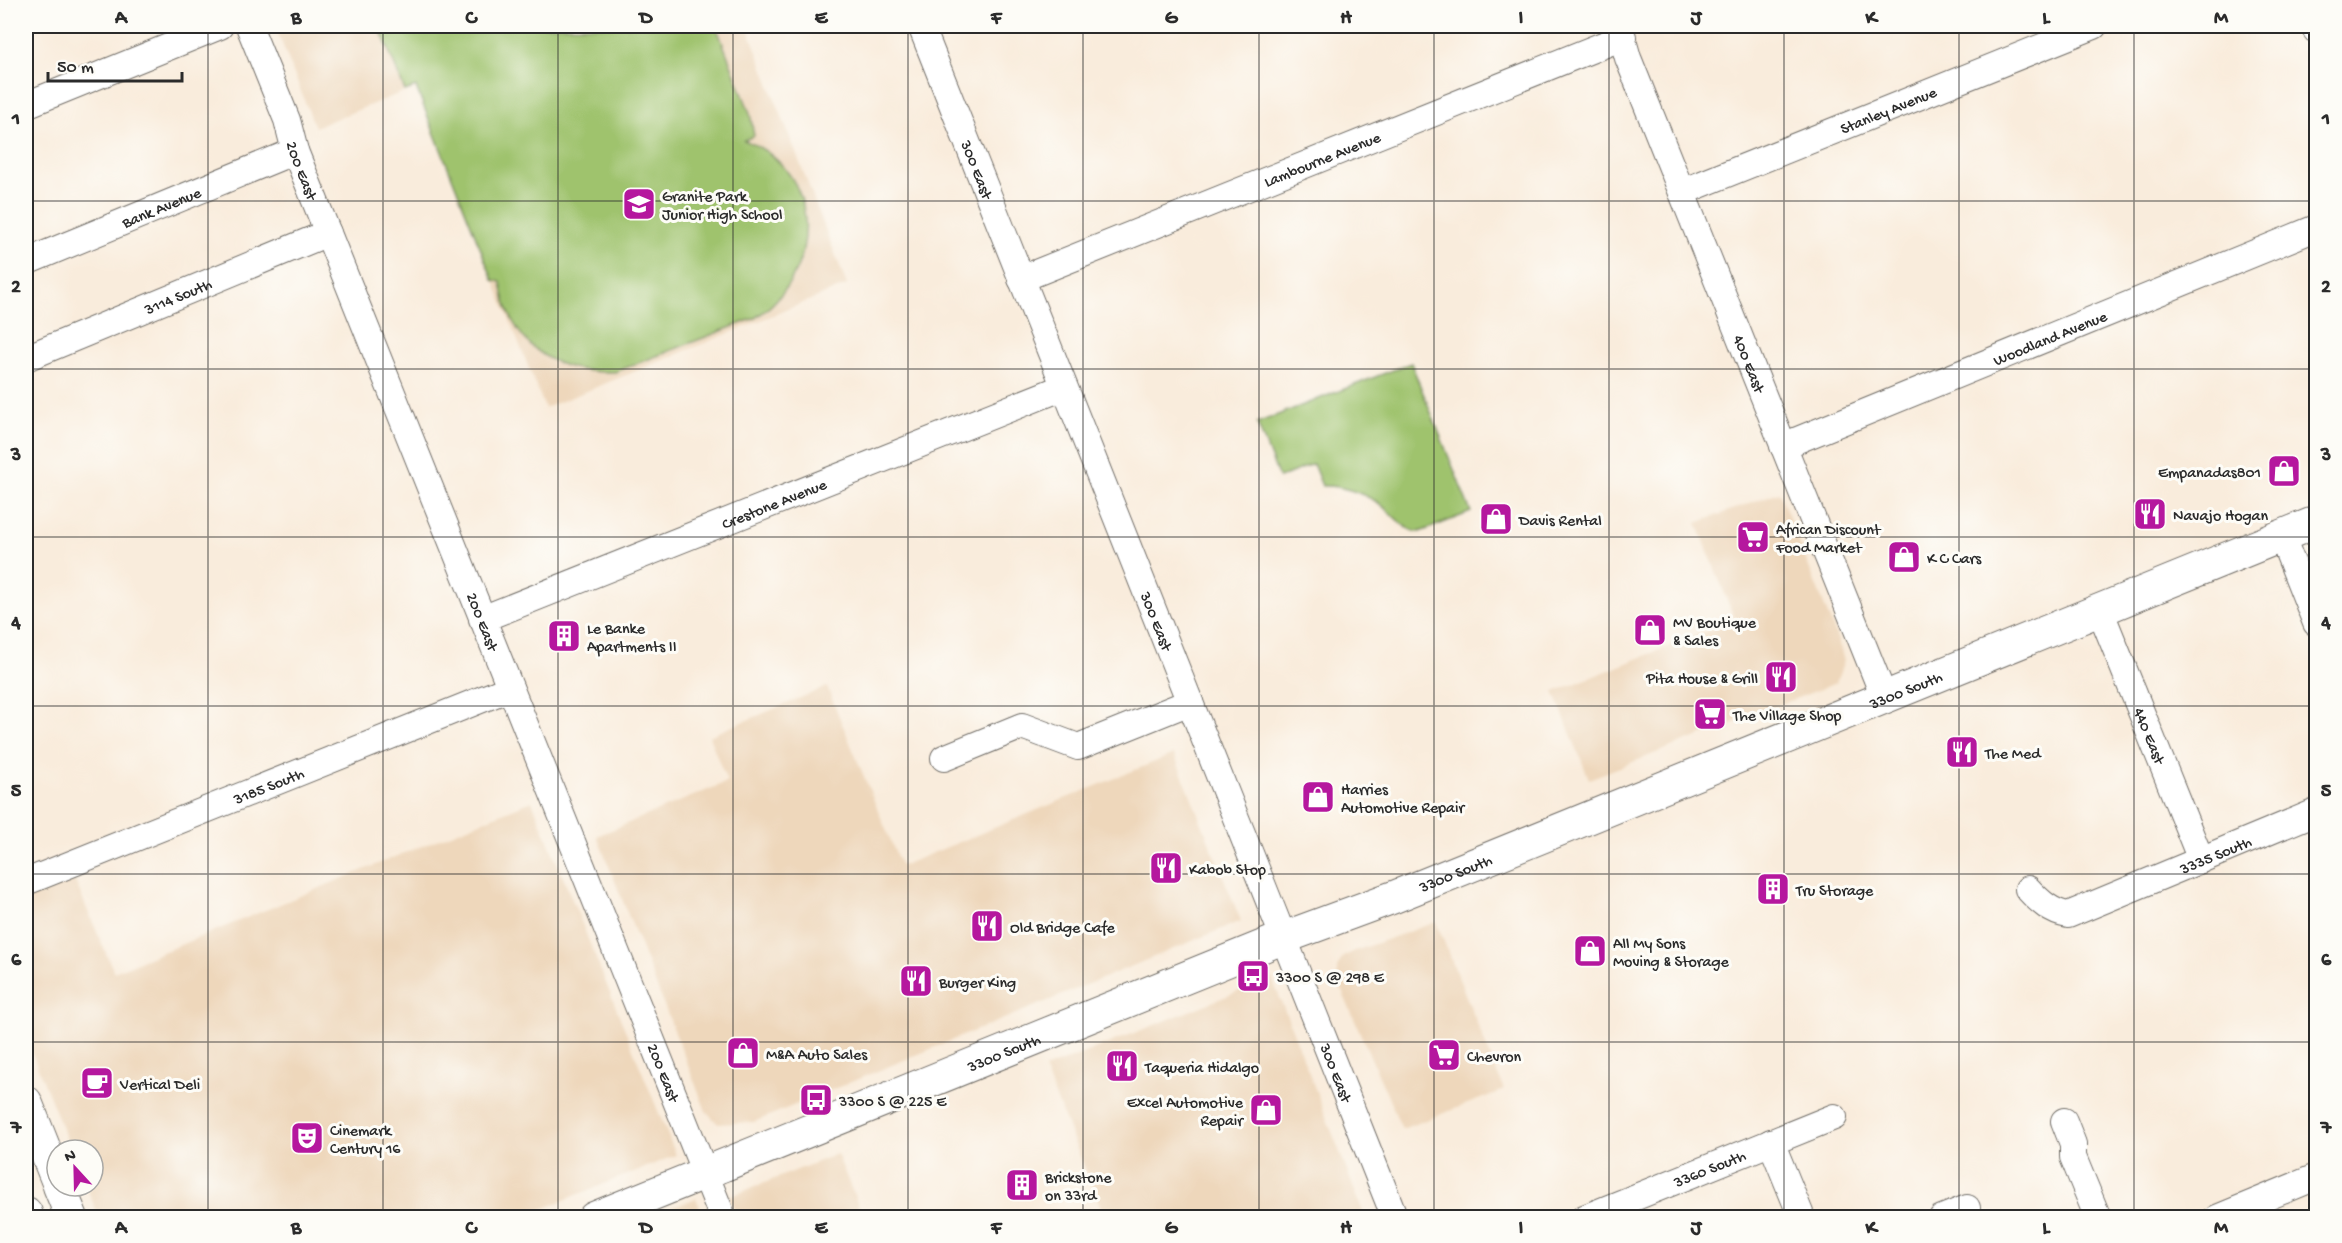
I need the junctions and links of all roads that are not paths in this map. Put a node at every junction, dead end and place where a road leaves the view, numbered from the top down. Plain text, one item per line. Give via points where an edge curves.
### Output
1 (220, 26) edge
2 (249, 26) edge
3 (2094, 26) edge
4 (2315, 26) edge
5 (925, 27) edge
6 (2316, 30) edge
7 (1621, 31) edge
8 (26, 105) edge
9 (295, 151) junction
10 (1682, 192) junction
11 (2316, 228) edge
12 (328, 232) junction
13 (26, 262) edge
14 (1022, 279) junction
15 (26, 358) edge
16 (1064, 387) junction
17 (1783, 446) junction
18 (2316, 522) edge
19 (2282, 537) junction
20 (2100, 610) junction
21 (482, 619) junction
22 (2316, 623) edge
23 (510, 688) junction
24 (1884, 697) junction
25 (1190, 702) junction
26 (944, 758) dead end
27 (2316, 812) edge
28 (2201, 860) junction
29 (26, 882) edge
30 (2028, 889) dead end
31 (1283, 938) junction
32 (26, 1102) edge
33 (1834, 1117) dead end
34 (2064, 1121) dead end
35 (1771, 1142) junction
36 (45, 1150) edge
37 (704, 1172) junction
38 (2316, 1177) edge
39 (64, 1198) edge
40 (1967, 1208) dead end
41 (26, 1212) edge
42 (27, 1218) edge
43 (72, 1218) edge
44 (594, 1218) edge
45 (723, 1218) edge
46 (1395, 1218) edge
47 (1584, 1218) edge
48 (1802, 1218) edge
49 (1942, 1218) edge
50 (2098, 1218) edge
51 (2217, 1218) edge

1 - 8 street
2 - 9 street, 200 East via 287,120
3 - 10 street, Stanley Avenue
4 - 6 street
5 - 14 street, 300 East
7 - 10 street, 400 East via 1628,58
7 - 14 street, Lambourne Avenue
9 - 12 street, 200 East
9 - 13 street, Bank Avenue
10 - 17 street, 400 East
11 - 17 street, Woodland Avenue
12 - 15 street, 3114 South
12 - 21 street, 200 East
14 - 16 street, 300 East
16 - 21 street, Crestone Avenue
16 - 25 street, 300 East
17 - 24 street, 400 East
18 - 19 main road, 3300 South
19 - 20 main road, 3300 South
19 - 22 street
20 - 24 main road, 3300 South
20 - 28 street, 440 East
21 - 23 street, 200 East
23 - 29 street, 3185 South
23 - 37 street, 200 East
24 - 31 main road, 3300 South via 1395,897
25 - 26 street via 1078,747 1022,726
25 - 31 street, 300 East
27 - 28 street, 3335 South
28 - 30 street, 3335 South via 2068,915 2040,903
31 - 37 main road, 3300 South
31 - 46 street, 300 East
32 - 36 main road
33 - 35 street, 3360 South
34 - 50 street via 2073,1144 2073,1157
35 - 47 street, 3360 South
35 - 48 street
37 - 44 main road, 3300 South
37 - 45 street, 200 East
38 - 51 street
39 - 43 main road
40 - 49 street
41 - 42 main road

